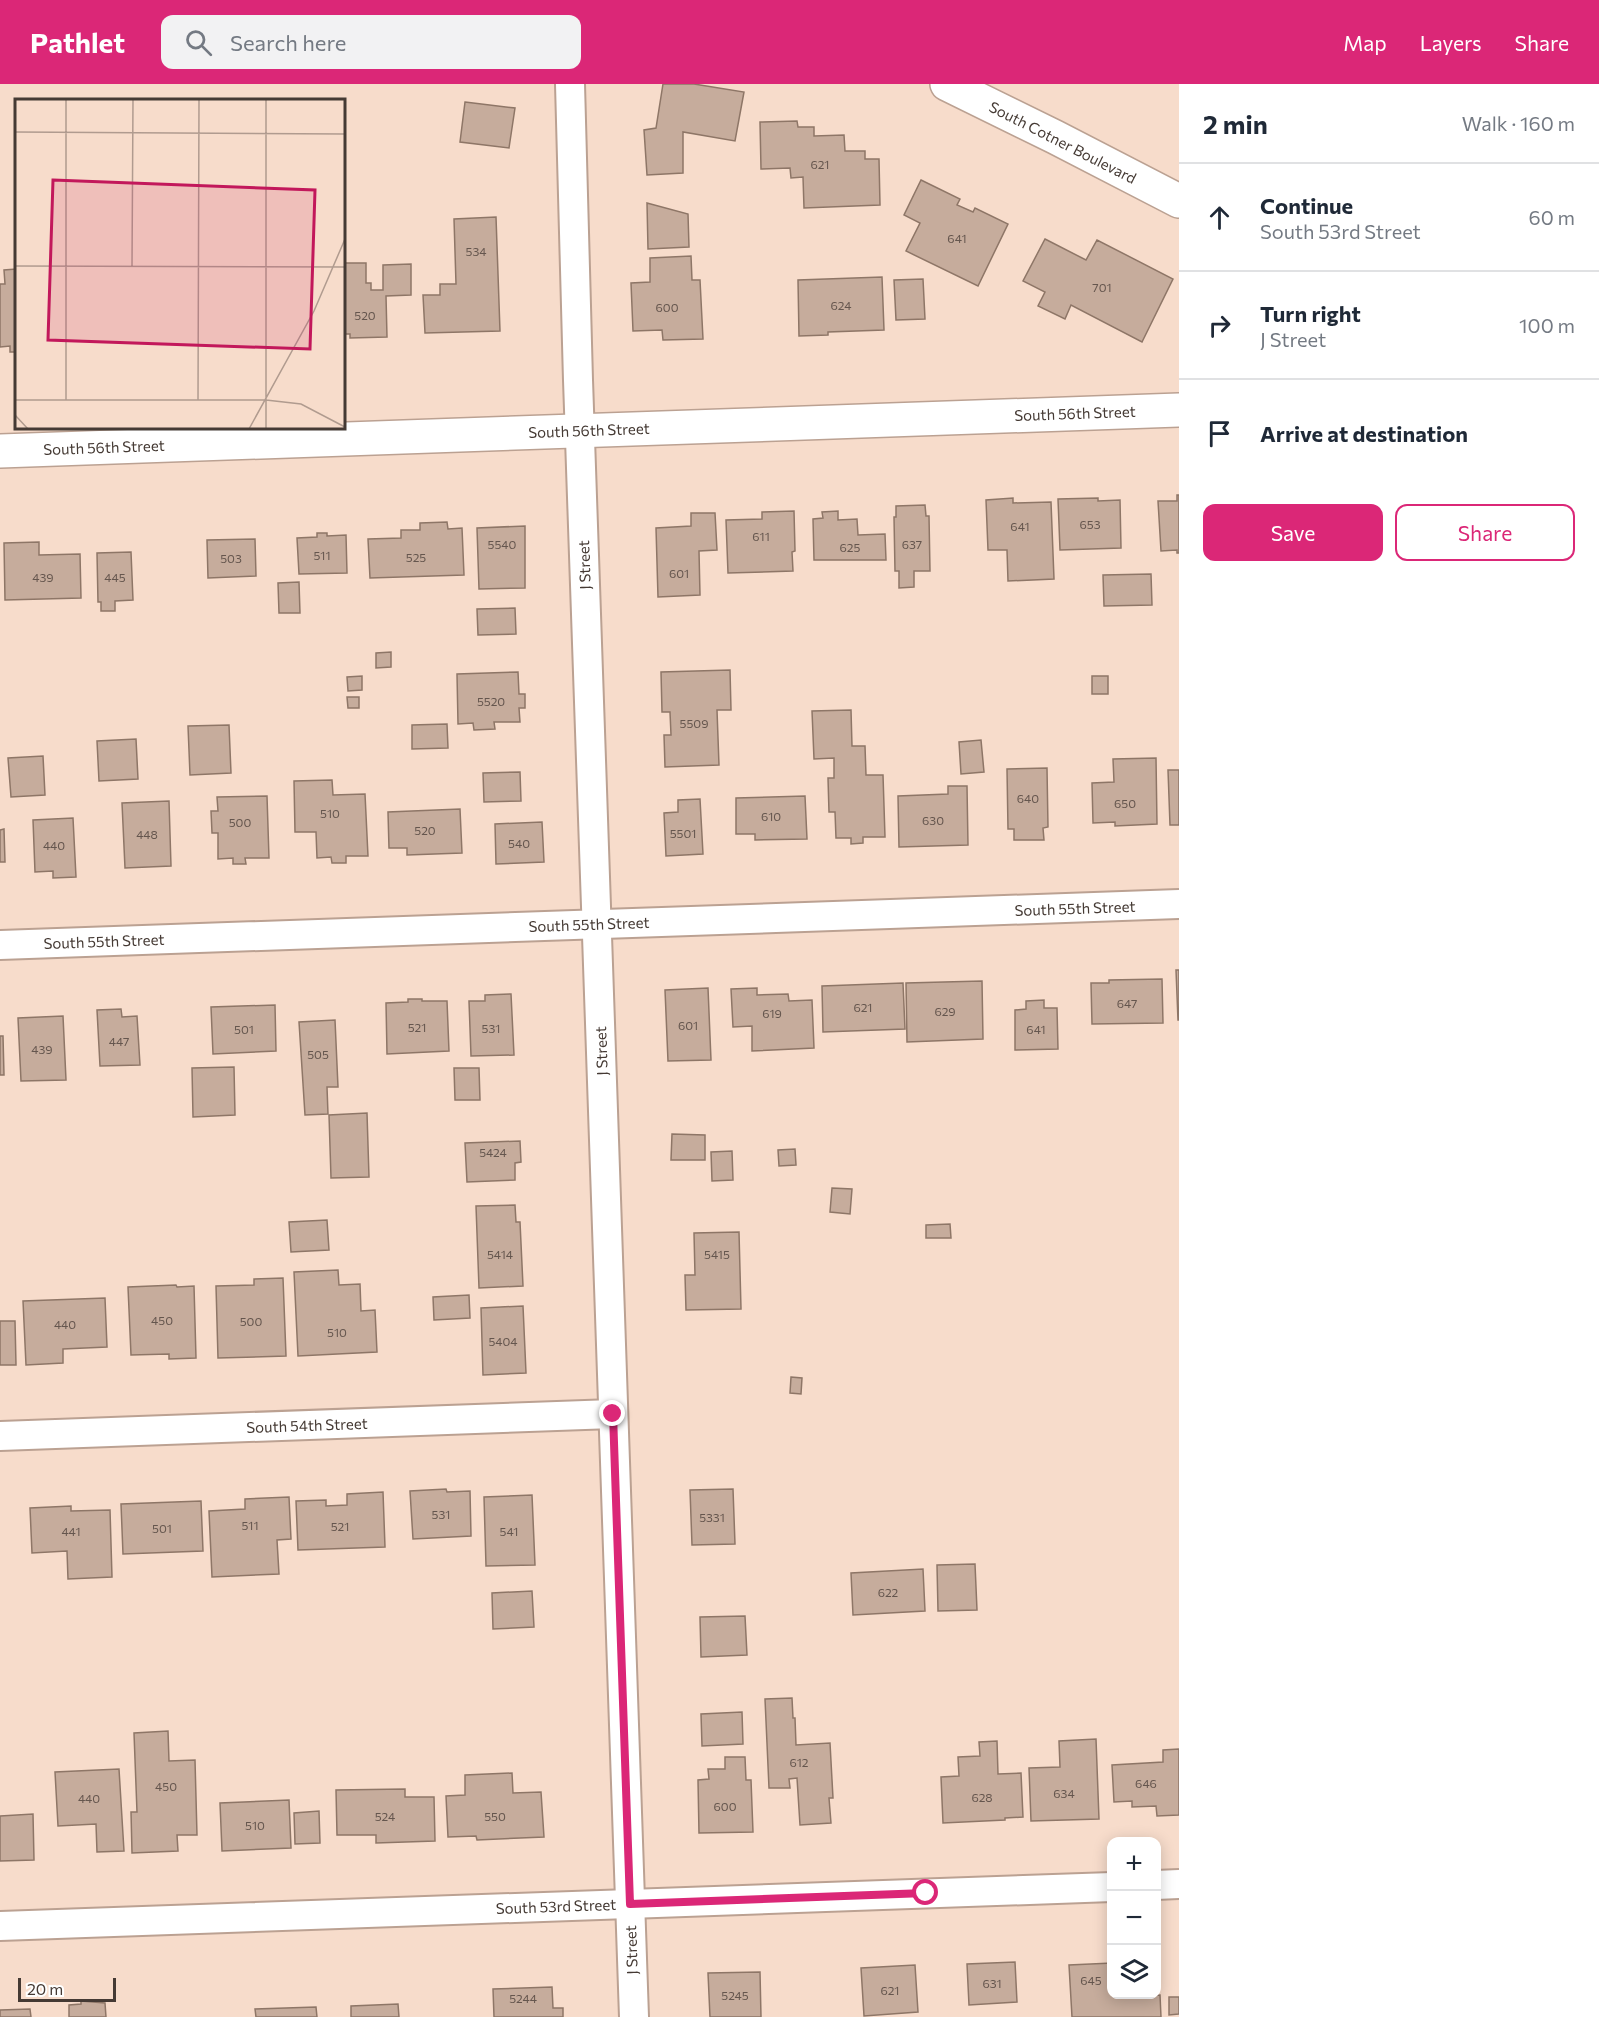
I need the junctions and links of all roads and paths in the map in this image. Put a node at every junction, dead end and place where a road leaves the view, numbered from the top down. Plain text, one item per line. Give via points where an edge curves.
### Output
1 (570, 84) edge
2 (947, 84) edge
3 (1179, 201) edge
4 (1179, 410) edge
5 (579, 430) junction
6 (0, 451) edge
7 (1179, 904) edge
8 (597, 924) junction
9 (0, 945) edge
10 (613, 1414) junction
11 (0, 1436) edge
12 (1179, 1884) edge
13 (1161, 1885) edge
14 (1107, 1887) edge
15 (630, 1904) junction
16 (0, 1926) edge
17 (634, 2017) edge

1 - 5 street, J Street
2 - 3 main road, South Cotner Boulevard
4 - 5 main road, South 56th Street
5 - 6 main road, South 56th Street
5 - 8 street, J Street
7 - 8 street, South 55th Street
8 - 9 street, South 55th Street
8 - 10 street, J Street
10 - 11 street, South 54th Street
10 - 15 street, J Street
12 - 13 street
14 - 15 street, South 53rd Street
15 - 16 street, South 53rd Street
15 - 17 street, J Street

